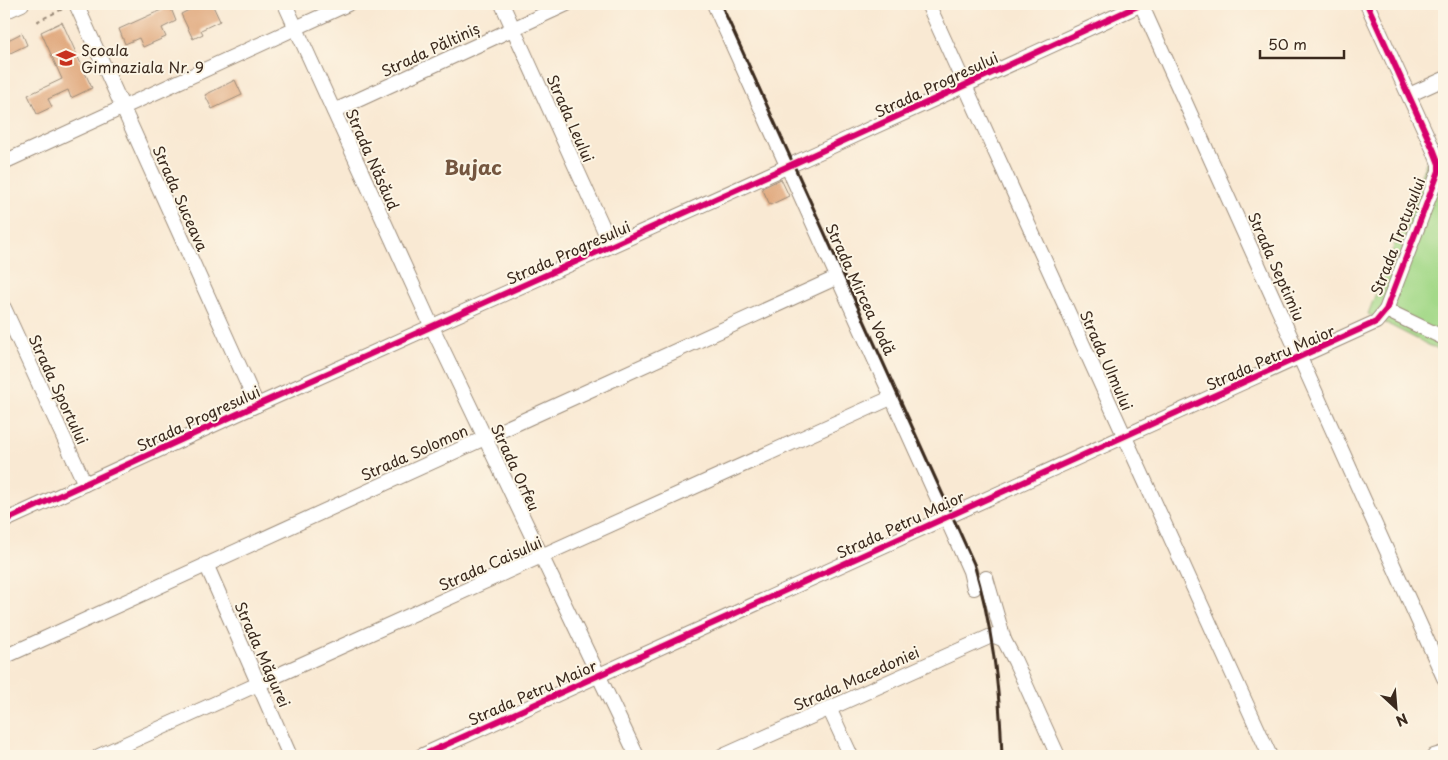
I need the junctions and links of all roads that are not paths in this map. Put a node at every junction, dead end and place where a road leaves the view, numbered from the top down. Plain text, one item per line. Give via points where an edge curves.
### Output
1 (22, 4) edge
2 (76, 4) edge
3 (285, 4) edge
4 (348, 4) edge
5 (502, 4) edge
6 (567, 4) edge
7 (714, 4) edge
8 (928, 4) edge
9 (1141, 4) edge
10 (1366, 4) edge
11 (4, 12) edge
12 (296, 28) junction
13 (513, 28) junction
14 (1444, 79) edge
15 (965, 84) junction
16 (1409, 95) junction
17 (122, 107) junction
18 (334, 111) junction
19 (4, 162) edge
20 (787, 166) junction
21 (1442, 172) edge
22 (611, 246) junction
23 (838, 277) junction
24 (4, 308) edge
25 (1386, 310) junction
26 (432, 327) junction
27 (1444, 338) edge
28 (1300, 357) junction
29 (893, 397) junction
30 (257, 405) junction
31 (1124, 436) junction
32 (484, 438) junction
33 (85, 484) junction
34 (946, 517) junction
35 (4, 521) edge
36 (541, 558) junction
37 (206, 564) junction
38 (986, 578) dead end
39 (974, 588) dead end
40 (1004, 640) junction
41 (4, 657) edge
42 (599, 676) junction
43 (1444, 678) edge
44 (259, 684) junction
45 (829, 708) junction
46 (1444, 753) edge
47 (99, 756) edge
48 (290, 756) edge
49 (421, 756) edge
50 (637, 756) edge
51 (723, 756) edge
52 (851, 756) edge
53 (1058, 756) edge
54 (1270, 756) edge
55 (1434, 756) edge

1 - 11 street
2 - 17 street, Strada Suceava
3 - 12 street, Strada Năsăud
4 - 12 street
5 - 13 street, Strada Leului
6 - 13 street, Strada Păltiniș
7 - 20 street, Strada Mircea Vodă
8 - 15 street, Strada Ulmului
9 - 15 street, Strada Progresului
9 - 28 street, Strada Septimiu
10 - 16 street, Strada Trotușului
12 - 17 street
12 - 18 street, Strada Năsăud
13 - 18 street, Strada Păltiniș
13 - 22 street, Strada Leului
14 - 16 street
15 - 20 street, Strada Progresului
15 - 31 street, Strada Ulmului
16 - 21 street, Strada Trotușului
17 - 19 street
17 - 30 street, Strada Suceava
18 - 26 street, Strada Năsăud
20 - 22 street, Strada Progresului
20 - 23 street, Strada Mircea Vodă
21 - 25 street, Strada Trotușului
22 - 26 street, Strada Progresului
23 - 29 street, Strada Mircea Vodă
23 - 32 street, Strada Solomon
24 - 33 street, Strada Sportului
25 - 27 street, Strada Trotușului
25 - 28 street, Strada Petru Maior via 1369,327
26 - 30 street, Strada Progresului
26 - 32 street, Strada Orfeu
28 - 31 street, Strada Petru Maior
28 - 43 street, Strada Septimiu
29 - 34 street, Strada Mircea Vodă
29 - 36 street, Strada Caisului
30 - 33 street, Strada Progresului
31 - 34 street, Strada Petru Maior
31 - 54 street, Strada Ulmului
32 - 36 street, Strada Orfeu
32 - 37 street, Strada Solomon
33 - 35 street, Strada Progresului
34 - 39 street, Strada Mircea Vodă
34 - 42 street, Strada Petru Maior
36 - 42 street, Strada Orfeu
36 - 44 street, Strada Caisului
37 - 41 street, Strada Solomon
37 - 44 street, Strada Măgurei
38 - 40 street
40 - 45 street, Strada Macedoniei via 989,637
40 - 53 street
42 - 49 street, Strada Petru Maior
42 - 50 street, Strada Orfeu
44 - 47 street, Strada Caisului
44 - 48 street, Strada Măgurei
45 - 51 street, Strada Macedoniei
45 - 52 street
46 - 55 street

